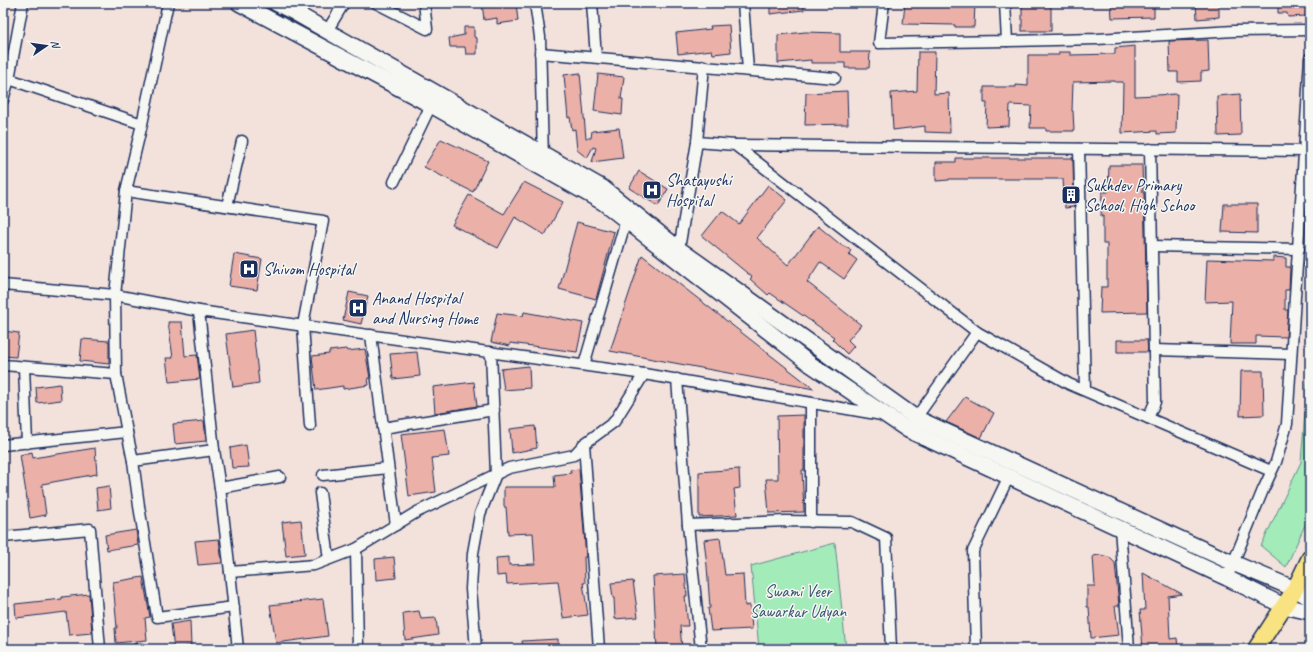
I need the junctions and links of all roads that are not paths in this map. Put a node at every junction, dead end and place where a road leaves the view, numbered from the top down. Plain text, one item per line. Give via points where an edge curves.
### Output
1 (23, 3) edge
2 (168, 3) edge
3 (239, 3) edge
4 (276, 3) edge
5 (344, 3) edge
6 (376, 3) edge
7 (424, 3) edge
8 (535, 3) edge
9 (592, 3) edge
10 (743, 3) edge
11 (884, 3) edge
12 (1005, 3) edge
13 (1310, 30) edge
14 (327, 31) junction
15 (1007, 41) junction
16 (540, 52) junction
17 (596, 58) junction
18 (1310, 58) edge
19 (704, 66) junction
20 (748, 70) junction
21 (835, 78) dead end
22 (9, 79) junction
23 (3, 100) edge
24 (431, 105) junction
25 (142, 124) junction
26 (242, 141) dead end
27 (697, 142) junction
28 (735, 145) junction
29 (1079, 149) junction
30 (1150, 149) junction
31 (1304, 150) junction
32 (542, 153) junction
33 (543, 168) junction
34 (394, 182) dead end
35 (126, 191) junction
36 (227, 206) junction
37 (626, 220) junction
38 (1152, 246) junction
39 (679, 249) junction
40 (1299, 249) junction
41 (3, 285) edge
42 (115, 295) junction
43 (199, 311) junction
44 (303, 325) junction
45 (977, 332) junction
46 (371, 335) junction
47 (1154, 350) junction
48 (491, 352) junction
49 (1291, 354) junction
50 (3, 365) edge
51 (584, 365) junction
52 (24, 367) junction
53 (116, 374) junction
54 (644, 374) junction
55 (677, 379) junction
56 (1085, 390) junction
57 (810, 403) junction
58 (494, 410) junction
59 (888, 416) junction
60 (1148, 418) junction
61 (912, 424) junction
62 (310, 426) dead end
63 (383, 428) junction
64 (127, 432) junction
65 (27, 443) junction
66 (584, 444) junction
67 (3, 445) edge
68 (214, 450) junction
69 (134, 461) junction
70 (388, 468) junction
71 (1271, 471) junction
72 (496, 474) junction
73 (323, 475) dead end
74 (1009, 476) junction
75 (280, 477) dead end
76 (220, 488) junction
77 (320, 493) dead end
78 (811, 522) junction
79 (396, 525) junction
80 (688, 525) junction
81 (1120, 528) junction
82 (3, 537) edge
83 (356, 549) junction
84 (1310, 558) edge
85 (328, 559) junction
86 (1233, 563) junction
87 (230, 572) junction
88 (1227, 578) junction
89 (1295, 588) junction
90 (1310, 598) edge
91 (1284, 606) junction
92 (234, 607) junction
93 (1310, 612) edge
94 (100, 649) edge
95 (137, 649) edge
96 (140, 649) edge
97 (236, 649) edge
98 (358, 649) edge
99 (476, 649) edge
100 (599, 649) edge
101 (701, 649) edge
102 (891, 649) edge
103 (976, 649) edge
104 (1129, 649) edge
105 (1256, 649) edge

1 - 22 street
2 - 25 street
3 - 24 main road
4 - 14 main road
5 - 14 street
6 - 7 street via 427,28
8 - 16 street
9 - 17 street
10 - 20 street
11 - 15 street via 879,43
12 - 15 street
13 - 15 street
14 - 32 main road
16 - 17 street
16 - 32 street
17 - 19 street
18 - 31 street
19 - 20 street
19 - 27 street
20 - 21 street
22 - 23 street
22 - 25 street
24 - 33 main road
24 - 34 street
25 - 35 street
26 - 36 street
27 - 28 street
27 - 39 street
28 - 29 street
28 - 45 street
29 - 30 street
29 - 56 street
30 - 31 street
30 - 38 street
31 - 40 street
32 - 33 street
32 - 39 main road via 603,188
33 - 37 main road via 604,203
35 - 36 street
35 - 42 street
36 - 44 street via 323,221
37 - 51 street
37 - 59 main road via 810,364
38 - 40 street
38 - 47 street
39 - 61 main road
40 - 49 street
41 - 42 street
42 - 43 street
42 - 53 street
43 - 44 street
43 - 68 street
44 - 46 street
44 - 62 street
45 - 56 street via 1069,384
45 - 61 street
46 - 48 street
46 - 63 street
47 - 49 street
47 - 60 street via 1155,402
48 - 51 street
48 - 58 street
49 - 71 street via 1287,424
50 - 52 street
51 - 54 street
52 - 53 street
52 - 65 street
53 - 64 street
54 - 55 street
54 - 66 street via 614,422
55 - 57 street
55 - 80 street
56 - 60 street
57 - 59 street
57 - 78 street
58 - 63 street
58 - 72 street
59 - 61 main road
60 - 71 street
61 - 74 main road
61 - 86 main road
63 - 70 street
64 - 65 street
64 - 69 street
65 - 67 street
66 - 72 street via 574,455 508,468
66 - 100 street
68 - 69 street
68 - 76 street
69 - 92 street via 157,617
70 - 73 street
70 - 79 street
71 - 86 street
72 - 79 street via 417,512
72 - 99 street via 480,514 472,553 471,589
74 - 81 main road
74 - 103 street via 973,551
75 - 76 street
76 - 87 street
77 - 85 street
78 - 80 street
78 - 102 street via 852,522 886,538
79 - 83 street
80 - 101 street
81 - 88 main road
81 - 104 street
82 - 94 street via 90,529
83 - 85 street
83 - 98 street
84 - 89 main road
85 - 87 street via 314,565
86 - 88 street
86 - 89 main road
87 - 92 street
88 - 91 main road
89 - 90 main road
89 - 91 main road
91 - 93 main road
91 - 105 main road
92 - 97 street
95 - 96 street

